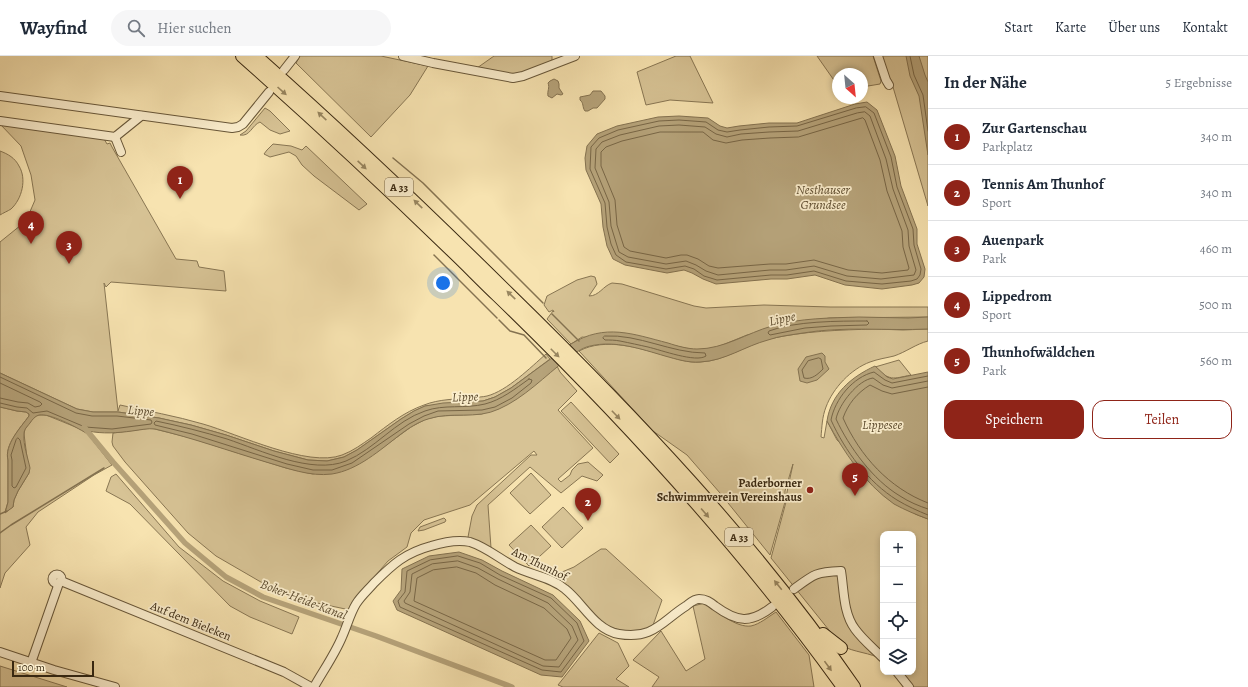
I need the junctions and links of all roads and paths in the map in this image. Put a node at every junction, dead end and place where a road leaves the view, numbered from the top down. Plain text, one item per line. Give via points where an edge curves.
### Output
1 (242, 56) edge
2 (256, 56) edge
3 (295, 56) edge
4 (403, 56) edge
5 (575, 56) edge
6 (878, 56) edge
7 (284, 70) dead end
8 (889, 85) dead end
9 (269, 92) dead end
10 (2, 98) edge
11 (141, 116) junction
12 (0, 121) edge
13 (115, 137) junction
14 (121, 152) dead end
15 (533, 324) junction
16 (794, 590) dead end
17 (772, 607) dead end
18 (799, 619) junction
19 (841, 648) dead end
20 (0, 652) edge
21 (880, 655) edge
22 (813, 659) dead end
23 (31, 663) junction
24 (899, 675) edge
25 (115, 687) edge
26 (311, 687) edge
27 (314, 687) edge
28 (843, 687) edge
29 (854, 687) edge
30 (909, 687) edge

1 -> 15 highway, A 33
15 -> 2 highway, A 33 via 408,195
3 - 7 street
4 - 5 street via 513,78
6 - 8 street
9 - 11 street via 238,127
10 - 11 street
11 - 13 street
12 - 13 street
13 - 14 street
15 - 18 highway, A 33 via 594,385
16 - 21 street via 815,574 841,571 850,620 854,628
17 - 27 street, Am Thunhof via 758,616 741,619 726,614 706,600 695,600 653,631 636,635 615,634 594,620 564,588 554,582 516,567 477,545 461,541 446,542 427,547 397,561 363,594
18 - 19 highway
18 - 22 highway
18 -> 28 highway, A 33
18 - 29 highway, A 33
20 - 23 street
23 - 25 street
23 - 26 street, Auf dem Bieleken via 60,582 284,672
24 - 30 street

